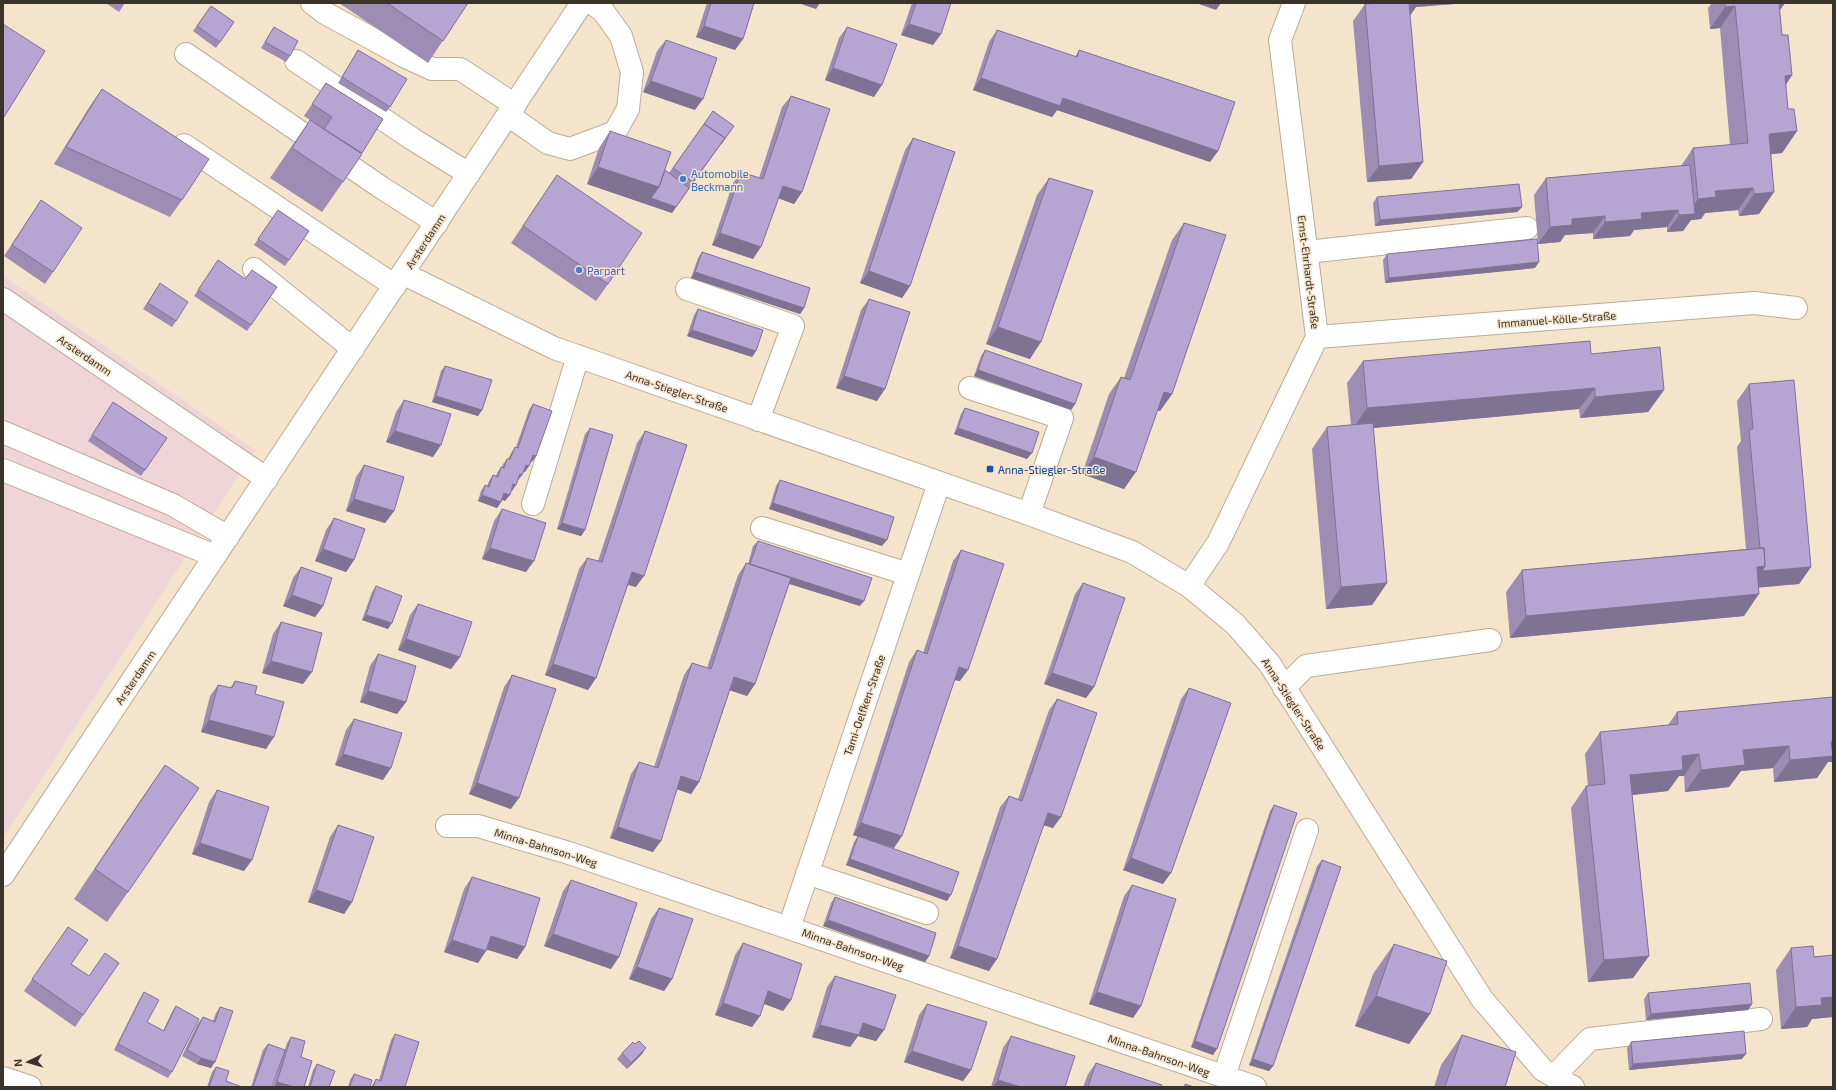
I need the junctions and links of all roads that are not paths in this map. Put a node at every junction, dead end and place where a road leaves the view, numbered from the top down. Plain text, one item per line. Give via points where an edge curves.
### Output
1 (312, 3) edge
2 (582, 3) edge
3 (592, 3) edge
4 (1294, 3) edge
5 (186, 54) dead end
6 (296, 61) dead end
7 (511, 110) junction
8 (164, 132) edge
9 (469, 174) junction
10 (437, 223) junction
11 (1527, 228) dead end
12 (1307, 252) junction
13 (254, 269) edge
14 (400, 280) junction
15 (687, 289) dead end
16 (3, 299) edge
17 (1796, 308) dead end
18 (1317, 337) junction
19 (353, 349) junction
20 (578, 356) junction
21 (970, 388) dead end
22 (758, 420) junction
23 (3, 432) edge
24 (3, 470) edge
25 (267, 479) junction
26 (939, 483) junction
27 (533, 504) dead end
28 (1029, 514) junction
29 (762, 528) dead end
30 (228, 537) junction
31 (215, 556) junction
32 (908, 574) junction
33 (1189, 586) junction
34 (1490, 640) dead end
35 (1284, 688) junction
36 (447, 826) dead end
37 (1307, 830) dead end
38 (5, 867) edge
39 (808, 873) junction
40 (927, 913) dead end
41 (789, 928) junction
42 (1761, 1019) dead end
43 (1224, 1076) junction
44 (1554, 1076) junction
45 (1256, 1087) edge
46 (1573, 1087) edge

1 - 7 street via 325,13 432,69 460,69
2 - 7 street, Arsterdamm
3 - 7 street via 603,11 621,36 632,72 628,109 615,132 570,149 548,143
4 - 12 street, Ernst-Ehrhardt-Straße via 1280,40
5 - 10 street
6 - 9 street
7 - 9 street, Arsterdamm
8 - 14 street, Anna-Stiegler-Straße
9 - 10 street, Arsterdamm
10 - 14 street, Arsterdamm
11 - 12 street
12 - 18 street, Ernst-Ehrhardt-Straße
13 - 19 street
14 - 19 street, Arsterdamm
14 - 20 street, Anna-Stiegler-Straße via 554,348
15 - 22 street via 793,326
16 - 25 street, Arsterdamm
17 - 18 street, Immanuel-Kölle-Straße via 1754,303
18 - 33 street, Ernst-Ehrhardt-Straße via 1218,543
19 - 25 street, Arsterdamm
20 - 22 street, Anna-Stiegler-Straße
20 - 27 street
21 - 28 street via 1062,418
22 - 26 street, Anna-Stiegler-Straße
23 - 30 street via 173,505
24 - 31 street
25 - 30 street, Arsterdamm
26 - 28 street, Anna-Stiegler-Straße
26 - 32 street, Tami-Oelfken-Straße
28 - 33 street, Anna-Stiegler-Straße via 1132,552
29 - 32 street
30 - 31 street, Arsterdamm
31 - 38 street, Arsterdamm
32 - 39 street, Tami-Oelfken-Straße
33 - 35 street, Anna-Stiegler-Straße via 1235,624 1269,664
34 - 35 street via 1306,666
35 - 44 street, Anna-Stiegler-Straße via 1482,999 1543,1070
36 - 41 street, Minna-Bahnson-Weg via 478,826 576,856
37 - 43 street
39 - 40 street
39 - 41 street, Tami-Oelfken-Straße
41 - 43 street, Minna-Bahnson-Weg
42 - 44 street via 1590,1039
43 - 45 street, Minna-Bahnson-Weg
44 - 46 street, Anna-Stiegler-Straße

